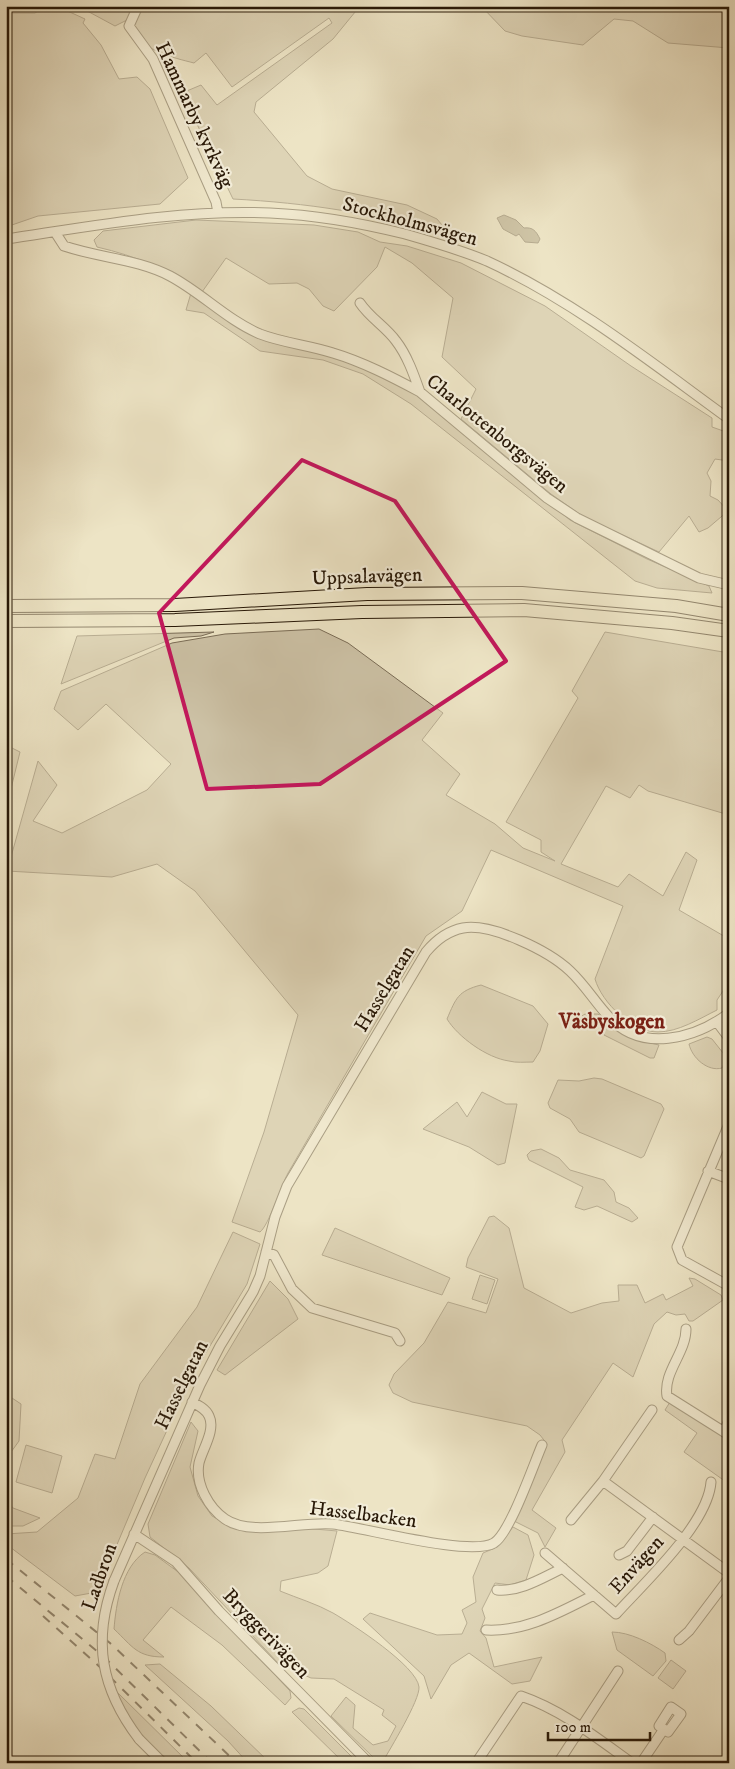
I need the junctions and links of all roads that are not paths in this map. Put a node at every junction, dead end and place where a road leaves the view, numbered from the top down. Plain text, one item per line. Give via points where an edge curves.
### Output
1 (138, 6) edge
2 (218, 213) junction
3 (55, 232) junction
4 (6, 239) edge
5 (360, 303) dead end
6 (420, 392) junction
7 (729, 419) edge
8 (729, 585) edge
9 (6, 606) edge
10 (729, 615) edge
11 (6, 621) edge
12 (729, 631) edge
13 (729, 1013) edge
14 (717, 1022) junction
15 (729, 1038) edge
16 (729, 1124) edge
17 (708, 1171) junction
18 (729, 1179) edge
19 (266, 1252) junction
20 (729, 1286) edge
21 (686, 1329) dead end
22 (400, 1341) dead end
23 (192, 1402) junction
24 (652, 1410) dead end
25 (729, 1420) edge
26 (726, 1434) edge
27 (542, 1445) dead end
28 (604, 1481) junction
29 (710, 1482) dead end
30 (653, 1517) junction
31 (571, 1520) dead end
32 (134, 1534) junction
33 (683, 1540) junction
34 (545, 1553) dead end
35 (619, 1554) dead end
36 (563, 1568) junction
37 (729, 1573) edge
38 (729, 1578) edge
39 (497, 1590) dead end
40 (594, 1595) junction
41 (486, 1630) dead end
42 (680, 1640) dead end
43 (618, 1671) dead end
44 (581, 1727) junction
45 (664, 1729) dead end
46 (162, 1763) edge
47 (369, 1763) edge
48 (476, 1763) edge
49 (558, 1763) edge
50 (632, 1763) edge
51 (641, 1763) edge

1 - 2 street, Hammarby kyrkväg via 129,26 153,59
2 - 3 street, Stockholmsvägen via 167,216
2 - 7 street, Stockholmsvägen via 271,213 345,220 424,240 486,261 566,305
3 - 4 street, Stockholmsvägen
3 - 6 street, Charlottenborgsvägen via 64,246 131,262 168,275 257,332 336,353
5 - 6 street via 396,340
6 - 8 street, Charlottenborgsvägen via 548,498 577,518 699,578
9 - 10 highway, Uppsalavägen via 175,605 367,594 522,593 676,606
11 - 12 highway, Uppsalavägen via 175,620 362,612 524,610
13 - 14 street, Hasselgatan
14 - 15 street
14 - 19 street, Hasselgatan via 682,1036 661,1040 638,1036 609,1018 570,970 525,943 478,928 465,928 443,935 426,952 287,1186
16 - 17 street
17 - 18 street
17 - 20 street via 678,1247 679,1255 690,1265
19 - 22 street via 274,1255 292,1289 312,1308 395,1333
19 - 23 street, Hasselgatan via 253,1292 220,1346
21 - 26 street via 686,1339 666,1385 668,1396
23 - 27 street, Hasselbacken via 205,1411 210,1422 198,1465 205,1496 224,1518 235,1525 251,1528 333,1524 434,1542 478,1548 486,1546 495,1542 509,1523
23 - 32 street, Hasselgatan
24 - 28 street
25 - 26 street
28 - 30 street
28 - 31 street
29 - 33 street via 710,1496
30 - 33 street
30 - 35 street via 627,1551
32 - 46 street, Ladbron, bridge via 106,1605 102,1630 104,1669 116,1706 139,1739
32 - 47 street, Bryggerivägen via 176,1562 219,1611
33 - 37 street
33 - 40 street, Envägen via 616,1614
34 - 36 street, Envägen
36 - 39 street via 508,1591
36 - 40 street, Envägen
38 - 42 street
40 - 41 street, Envägen via 538,1623 500,1631
43 - 44 street
44 - 48 street via 521,1696
44 - 49 street
44 - 50 street
45 - 51 street

